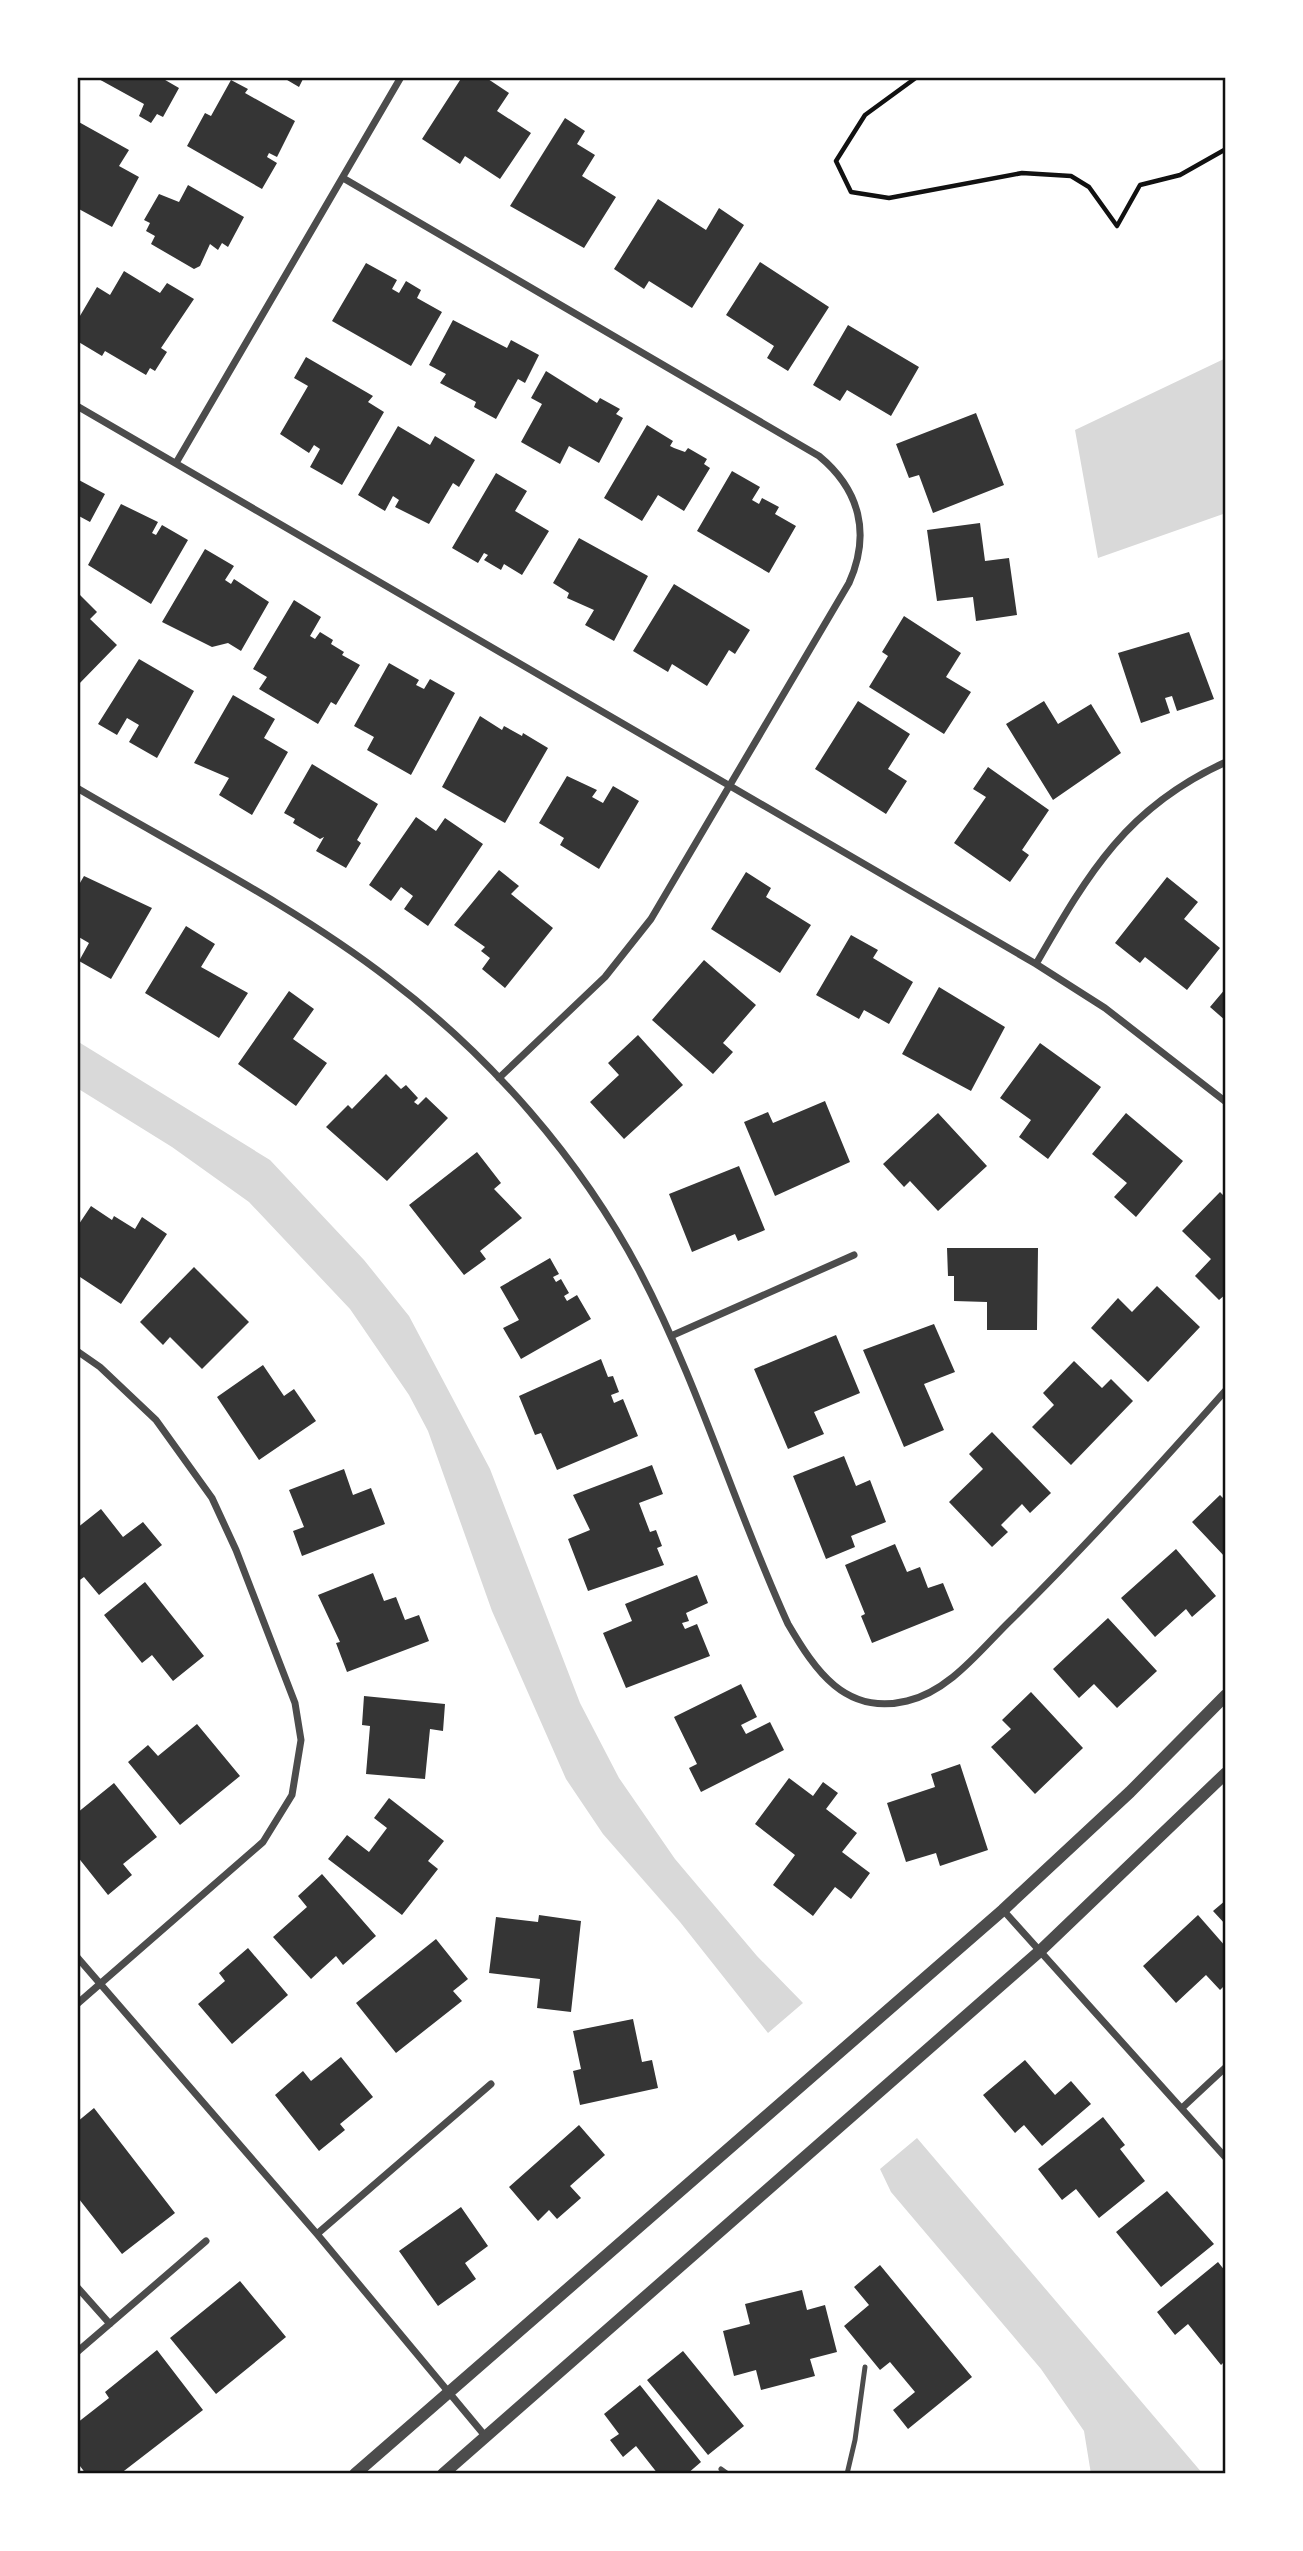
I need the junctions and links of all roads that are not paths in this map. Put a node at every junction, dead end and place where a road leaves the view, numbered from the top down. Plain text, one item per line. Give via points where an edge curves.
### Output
1 (401, 77) edge
2 (342, 178) junction
3 (77, 406) edge
4 (176, 463) junction
5 (1226, 762) edge
6 (730, 786) junction
7 (77, 788) edge
8 (1035, 964) junction
9 (499, 1078) junction
10 (1226, 1102) edge
11 (855, 1255) dead end
12 (671, 1336) junction
13 (77, 1351) edge
14 (1226, 1390) edge
15 (1226, 1695) edge
16 (1226, 1773) edge
17 (1003, 1910) junction
18 (1040, 1951) junction
19 (77, 1957) edge
20 (101, 1984) junction
21 (77, 2004) edge
22 (1226, 2067) edge
23 (491, 2084) dead end
24 (1182, 2108) junction
25 (1226, 2158) edge
26 (317, 2234) junction
27 (206, 2241) dead end
28 (77, 2287) edge
29 (110, 2324) junction
30 (77, 2351) edge
31 (865, 2368) dead end
32 (448, 2395) junction
33 (486, 2437) junction
34 (722, 2469) dead end
35 (355, 2474) edge
36 (443, 2474) edge
37 (729, 2474) edge
38 (847, 2474) edge

1 - 2 street
2 - 4 street
2 - 6 street via 819,456 844,481 853,496 861,531 856,566
3 - 4 street
4 - 6 street
5 - 8 street via 1163,797 1130,826 1101,858
6 - 8 street
6 - 9 street via 629,949
7 - 9 street via 327,935 407,994
8 - 10 street via 1105,1008
9 - 12 street via 600,1205
11 - 12 street
12 - 14 street via 766,1575 811,1664 836,1688 887,1703 922,1696 952,1677 1071,1559
13 - 20 street via 156,1420 212,1498 295,1703 301,1740 292,1795 263,1842
15 - 17 street
16 - 18 street
17 - 18 street
17 - 32 street
18 - 24 street
18 - 33 street
19 - 20 street
20 - 21 street
20 - 26 street
22 - 24 street
23 - 26 street
24 - 25 street
26 - 32 street
27 - 29 street
28 - 29 street
29 - 30 street
31 - 38 lane
32 - 33 street
32 - 35 street
33 - 36 street
34 - 37 lane

